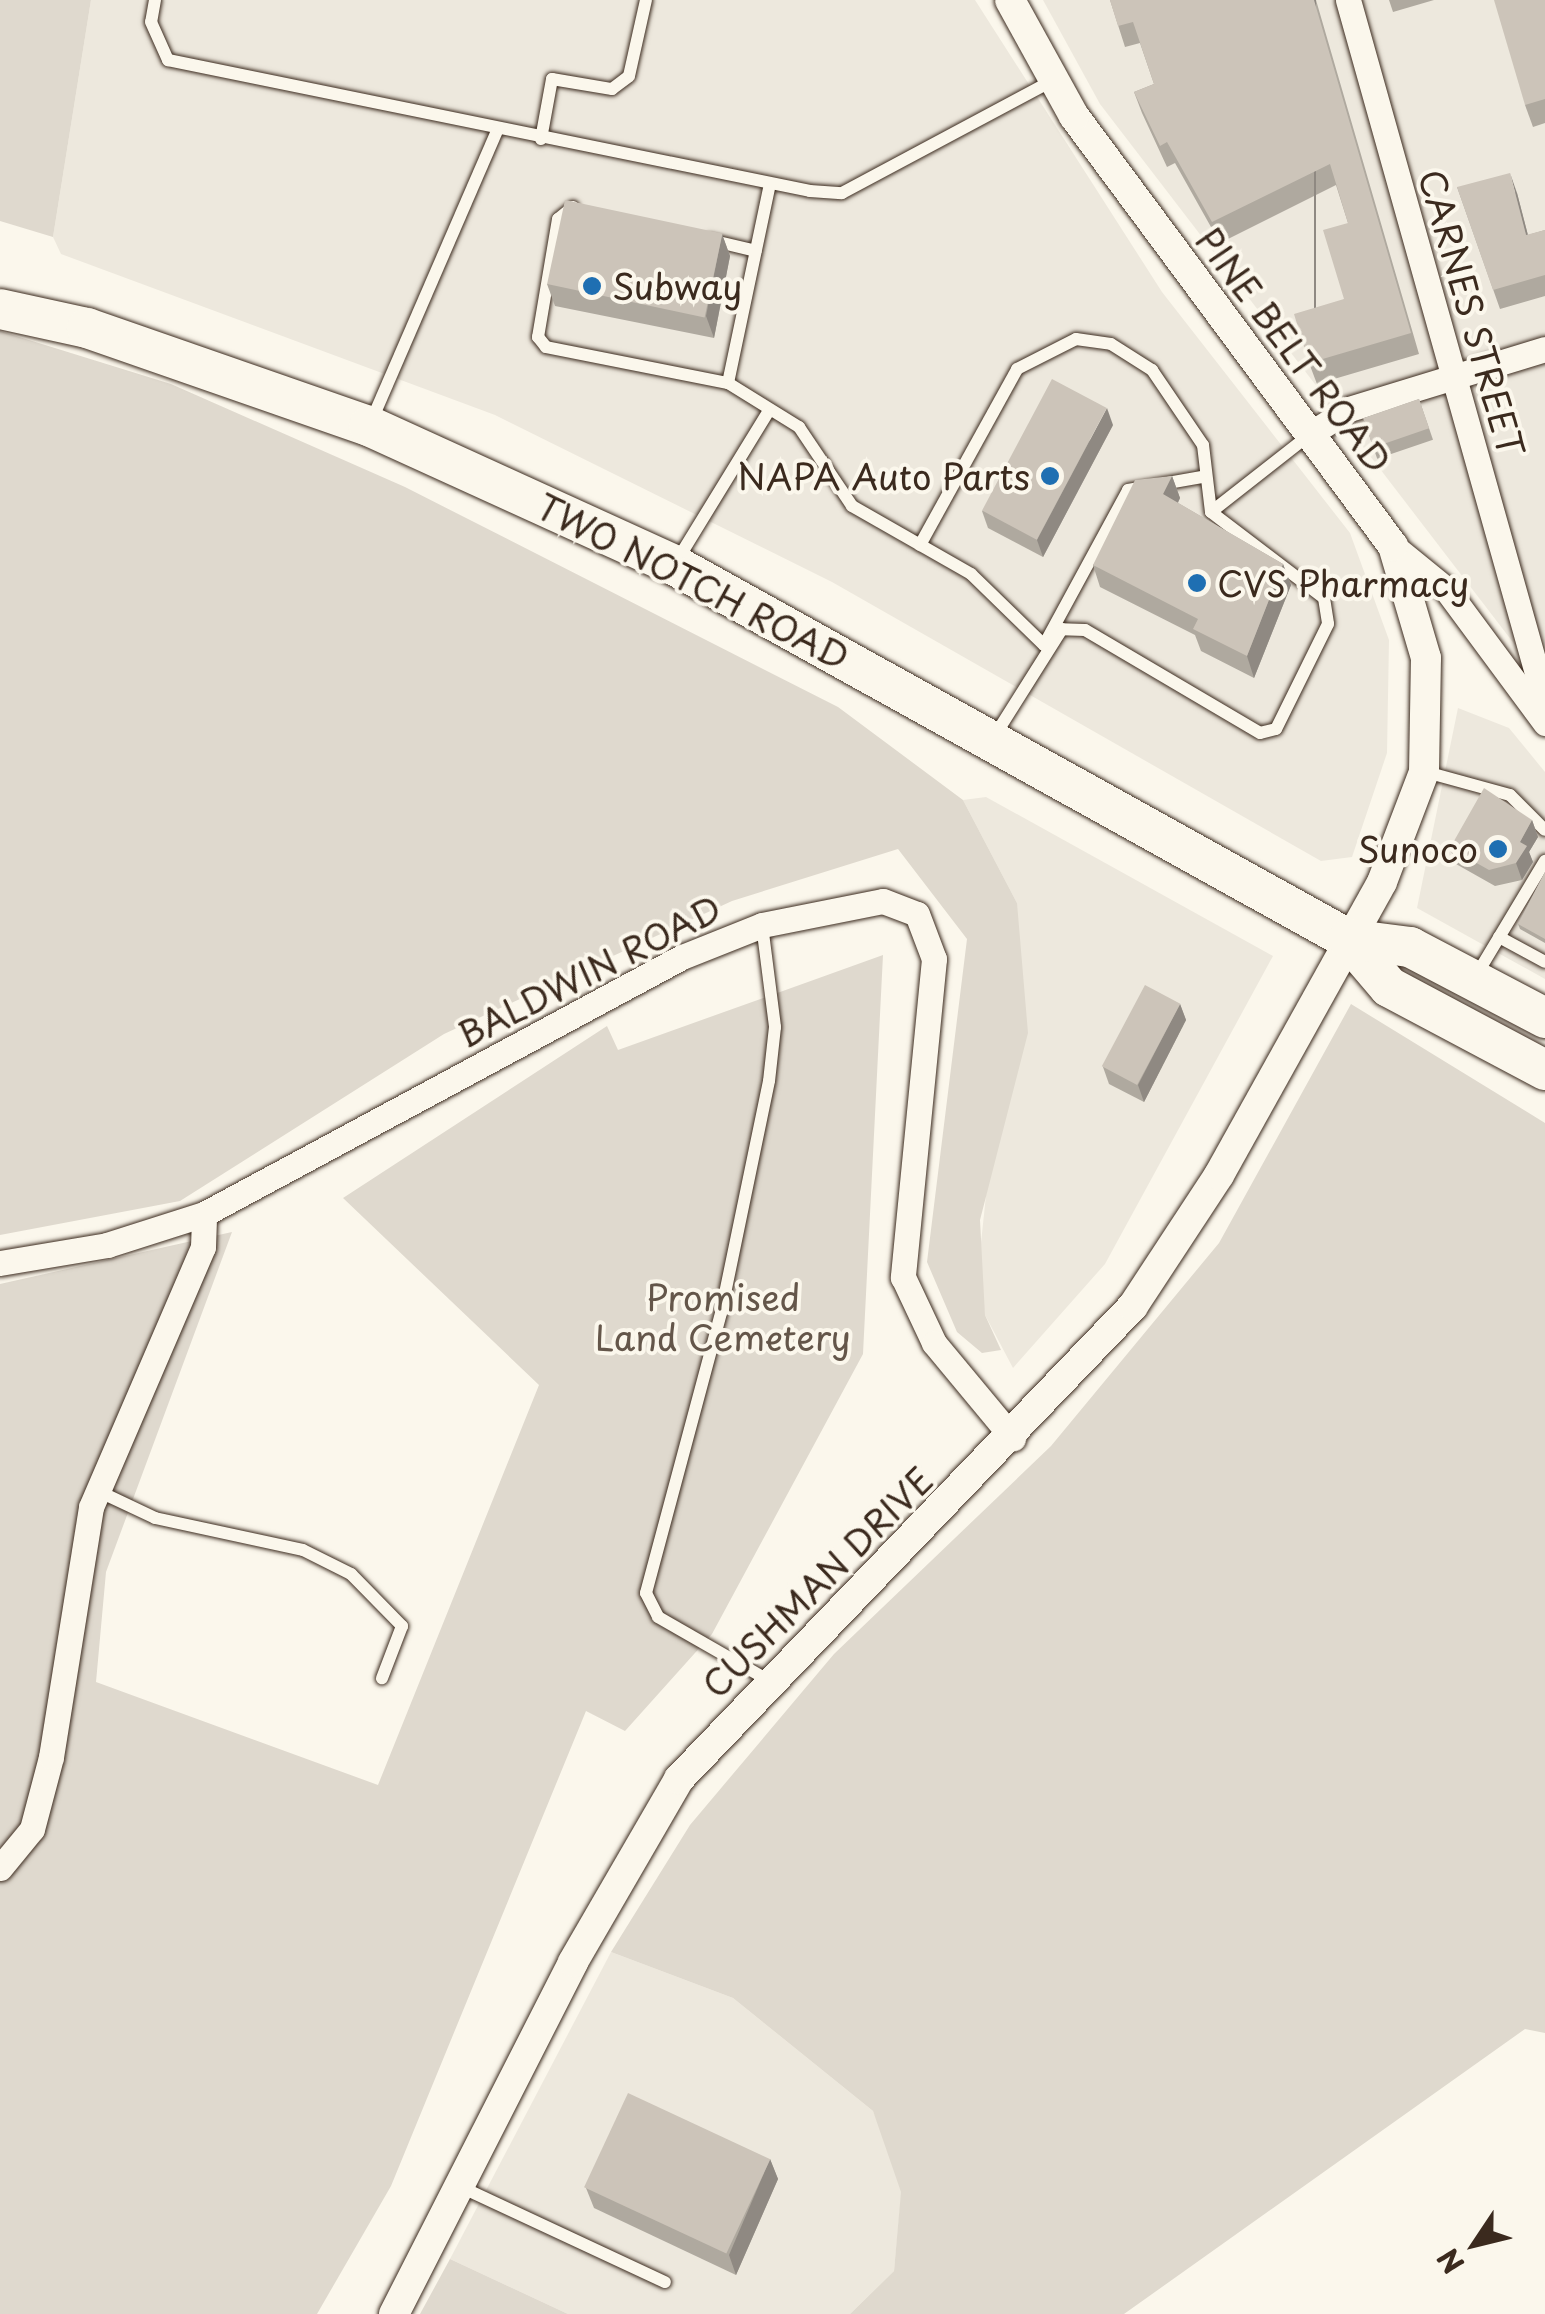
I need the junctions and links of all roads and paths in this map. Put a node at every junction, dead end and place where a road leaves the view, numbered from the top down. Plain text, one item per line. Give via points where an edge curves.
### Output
1 (155, 0) edge
2 (646, 0) edge
3 (1010, 0) edge
4 (1348, 0) edge
5 (1052, 81) junction
6 (497, 131) junction
7 (541, 140) junction
8 (770, 183) junction
9 (592, 211) edge
10 (683, 233) edge
11 (756, 251) junction
12 (0, 309) edge
13 (1545, 349) edge
14 (1452, 375) junction
15 (728, 383) junction
16 (768, 412) junction
17 (370, 426) junction
18 (1310, 434) junction
19 (1202, 477) junction
20 (1210, 512) junction
21 (920, 545) junction
22 (1392, 546) junction
23 (674, 565) junction
24 (1044, 645) junction
25 (1545, 702) edge
26 (1545, 723) edge
27 (992, 739) junction
28 (1424, 772) junction
29 (1545, 830) edge
30 (1545, 861) edge
31 (762, 925) junction
32 (1499, 937) junction
33 (1348, 939) junction
34 (1545, 962) edge
35 (1474, 978) junction
36 (1545, 1018) edge
37 (1545, 1070) edge
38 (204, 1214) junction
39 (0, 1263) edge
40 (1013, 1438) junction
41 (98, 1491) junction
42 (382, 1678) dead end
43 (768, 1680) junction
44 (0, 1868) edge
45 (458, 2186) junction
46 (665, 2282) dead end
47 (394, 2314) edge

1 - 6 lane via 150,22 168,60
2 - 7 lane via 629,76 612,89 552,79
3 - 5 street, PINE BELT ROAD
4 - 14 street, CARNES STREET
5 - 8 lane via 842,193
5 - 18 street, PINE BELT ROAD
6 - 7 lane
6 - 17 lane
7 - 8 lane
8 - 11 lane
9 - 15 lane via 574,207 558,219 538,337 546,347
10 - 11 lane
11 - 15 lane
12 - 17 main road, TWO NOTCH ROAD via 87,328
13 - 14 street
14 - 18 street via 1349,409
14 - 25 street, CARNES STREET
15 - 16 lane
16 - 21 lane via 813,441 852,506
16 - 23 lane
17 - 23 main road, TWO NOTCH ROAD
18 - 20 lane
18 - 22 street, PINE BELT ROAD
19 - 20 lane
19 - 21 lane via 1203,444 1152,370 1111,344 1076,339 1017,369
19 - 24 lane via 1128,490
20 - 24 lane via 1324,598 1328,624 1276,728 1260,733 1085,630 1062,629
21 - 24 lane via 971,574
22 - 26 street, PINE BELT ROAD via 1446,589
22 - 28 street, CUSHMAN DRIVE via 1426,658
23 - 27 main road, TWO NOTCH ROAD
24 - 27 lane
27 - 33 main road, TWO NOTCH ROAD
28 - 29 lane via 1510,794
28 - 33 street, CUSHMAN DRIVE via 1404,836
30 - 32 lane
31 - 38 street, BALDWIN ROAD via 649,973
31 - 40 street, BALDWIN ROAD via 883,901 928,927 933,976 903,1277 934,1343
31 - 43 lane via 774,996 769,1082 721,1313 646,1593 658,1617
32 - 34 lane
32 - 35 lane
33 - 35 main road, TWO NOTCH ROAD via 1410,948
33 - 37 main road, TWO NOTCH ROAD via 1389,986
33 - 40 street, CUSHMAN DRIVE via 1220,1175 1133,1306
35 - 36 main road, TWO NOTCH ROAD
38 - 39 street, BALDWIN ROAD via 107,1244
38 - 41 street via 203,1247
40 - 43 street, CUSHMAN DRIVE
41 - 42 lane via 155,1518 303,1550 352,1574 402,1626
41 - 44 street via 51,1757 32,1829
43 - 45 street, CUSHMAN DRIVE via 679,1779
45 - 46 lane
45 - 47 street, CUSHMAN DRIVE

